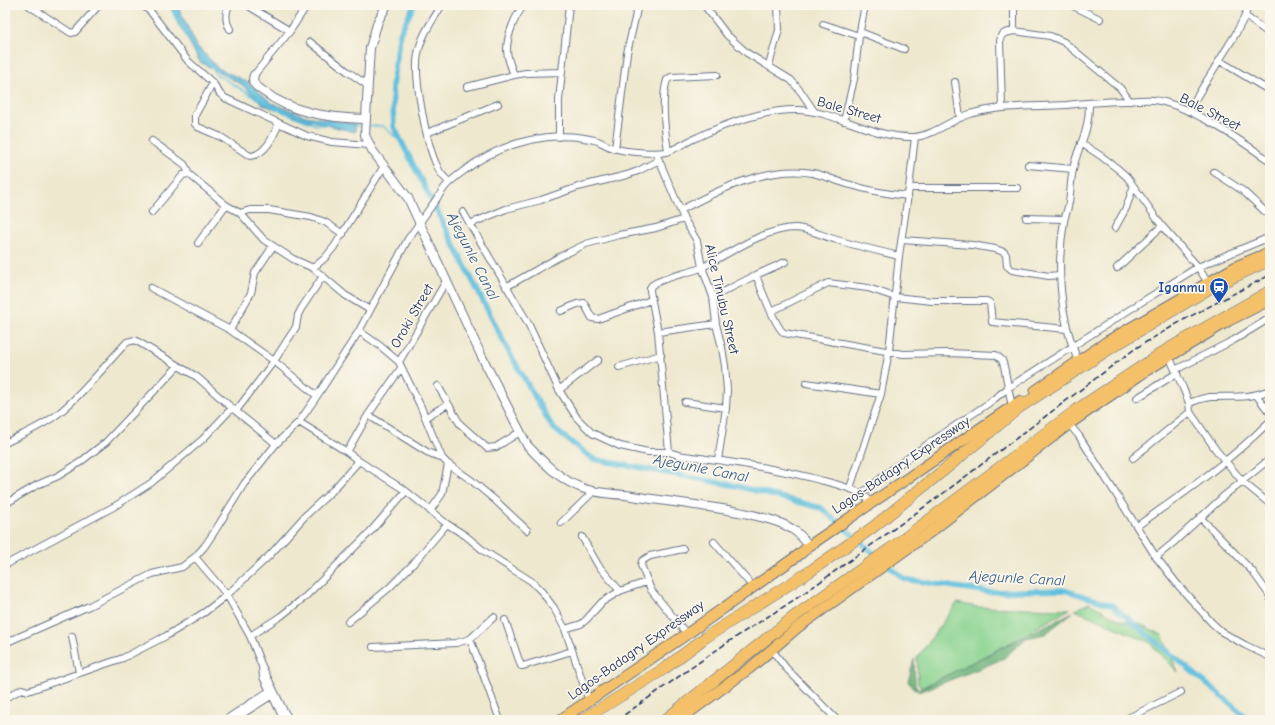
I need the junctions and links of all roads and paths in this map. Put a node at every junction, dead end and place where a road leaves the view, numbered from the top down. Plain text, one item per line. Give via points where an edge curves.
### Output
1 (28, 5) edge
2 (99, 5) edge
3 (142, 5) edge
4 (229, 5) edge
5 (247, 5) edge
6 (307, 5) edge
7 (387, 5) edge
8 (442, 5) edge
9 (524, 5) edge
10 (569, 5) edge
11 (638, 5) edge
12 (704, 5) edge
13 (778, 5) edge
14 (865, 5) edge
15 (1014, 5) edge
16 (1071, 5) edge
17 (1248, 5) edge
18 (1245, 16) junction
19 (1100, 19) dead end
20 (823, 24) dead end
21 (230, 29) dead end
22 (290, 31) junction
23 (1014, 31) junction
24 (860, 34) junction
25 (1270, 34) edge
26 (310, 42) dead end
27 (904, 49) dead end
28 (1220, 61) junction
29 (769, 65) junction
30 (562, 72) junction
31 (254, 75) joint
32 (514, 75) junction
33 (717, 75) dead end
34 (955, 82) dead end
35 (213, 84) junction
36 (367, 85) junction
37 (467, 87) dead end
38 (1270, 91) edge
39 (1130, 101) junction
40 (1089, 103) junction
41 (498, 104) dead end
42 (1002, 107) junction
43 (814, 111) junction
44 (1188, 111) junction
45 (960, 118) junction
46 (844, 121) junction
47 (365, 122) junction
48 (279, 123) junction
49 (427, 133) junction
50 (559, 137) junction
51 (915, 137) junction
52 (152, 141) dead end
53 (1081, 143) junction
54 (369, 144) junction
55 (615, 149) junction
56 (668, 151) junction
57 (656, 152) junction
58 (659, 160) junction
59 (1270, 161) edge
60 (1028, 165) dead end
61 (384, 166) junction
62 (1073, 169) junction
63 (1214, 172) dead end
64 (188, 174) junction
65 (447, 185) junction
66 (909, 188) junction
67 (1017, 188) dead end
68 (1134, 188) junction
69 (908, 196) junction
70 (226, 205) junction
71 (681, 210) junction
72 (152, 212) dead end
73 (463, 212) dead end
74 (240, 213) junction
75 (1270, 216) edge
76 (1026, 218) dead end
77 (684, 219) junction
78 (1064, 220) junction
79 (421, 221) junction
80 (470, 224) junction
81 (1162, 226) junction
82 (1115, 228) dead end
83 (342, 234) junction
84 (1270, 237) edge
85 (902, 240) junction
86 (198, 243) dead end
87 (273, 246) junction
88 (1270, 252) edge
89 (899, 256) junction
90 (1270, 260) edge
91 (785, 262) dead end
92 (702, 267) junction
93 (1198, 267) junction
94 (313, 268) junction
95 (1117, 268) dead end
96 (756, 275) junction
97 (1060, 275) junction
98 (323, 276) junction
99 (446, 281) junction
100 (1208, 283) junction
101 (506, 287) junction
102 (151, 288) dead end
103 (1270, 292) edge
104 (713, 297) junction
105 (895, 297) junction
106 (651, 300) junction
107 (1270, 300) edge
108 (370, 310) junction
109 (561, 311) dead end
110 (772, 311) junction
111 (1270, 318) edge
112 (716, 324) junction
113 (1068, 329) junction
114 (230, 330) junction
115 (359, 331) junction
116 (658, 332) junction
117 (1072, 346) junction
118 (889, 351) junction
119 (661, 355) junction
120 (1168, 356) junction
121 (598, 360) dead end
122 (274, 361) junction
123 (1078, 361) junction
124 (400, 365) junction
125 (178, 366) junction
126 (620, 367) dead end
127 (1176, 372) junction
128 (806, 383) dead end
129 (438, 386) dead end
130 (1008, 388) junction
131 (559, 390) junction
132 (1270, 390) edge
133 (881, 394) junction
134 (317, 396) junction
135 (1257, 396) junction
136 (1137, 398) dead end
137 (685, 402) dead end
138 (1189, 403) junction
139 (448, 404) junction
140 (1012, 407) junction
141 (726, 408) junction
142 (234, 410) junction
143 (1190, 412) junction
144 (1270, 413) edge
145 (368, 415) junction
146 (426, 417) junction
147 (1270, 421) edge
148 (298, 422) junction
149 (1070, 424) junction
150 (520, 432) junction
151 (5, 443) edge
152 (276, 444) junction
153 (347, 452) junction
154 (669, 452) junction
155 (442, 458) junction
156 (1133, 458) dead end
157 (1270, 459) edge
158 (718, 460) junction
159 (359, 461) junction
160 (1224, 461) junction
161 (448, 464) junction
162 (1243, 482) junction
163 (850, 488) junction
164 (406, 491) junction
165 (594, 491) junction
166 (860, 493) junction
167 (872, 502) junction
168 (5, 504) edge
169 (1270, 504) edge
170 (430, 511) junction
171 (1200, 517) junction
172 (561, 523) dead end
173 (447, 524) junction
174 (1137, 526) junction
175 (527, 530) dead end
176 (582, 537) dead end
177 (714, 542) dead end
178 (809, 546) junction
179 (683, 549) dead end
180 (1156, 556) junction
181 (195, 557) junction
182 (5, 565) edge
183 (646, 582) junction
184 (752, 587) junction
185 (620, 591) junction
186 (227, 595) junction
187 (1270, 596) edge
188 (494, 617) dead end
189 (505, 620) dead end
190 (348, 622) dead end
191 (565, 629) junction
192 (687, 634) junction
193 (72, 636) dead end
194 (250, 636) junction
195 (470, 639) junction
196 (5, 643) edge
197 (373, 648) dead end
198 (772, 650) junction
199 (572, 651) junction
200 (1270, 657) edge
201 (79, 673) junction
202 (272, 692) junction
203 (1181, 692) dead end
204 (5, 698) edge
205 (589, 701) junction
206 (225, 720) edge
207 (233, 720) edge
208 (284, 720) edge
209 (290, 720) edge
210 (500, 720) edge
211 (560, 720) edge
212 (582, 720) edge
213 (665, 720) edge
214 (679, 720) edge
215 (837, 720) edge
216 (1124, 720) edge

1 - 2 street via 71,33 75,32
3 - 35 street via 150,11 188,61
4 - 21 street via 225,18
5 - 22 street
6 - 22 street
7 - 36 street via 378,21 370,48
8 - 49 street via 425,32 417,56 417,82
9 - 32 street via 515,21 508,44 509,60
10 - 30 street
11 - 55 street via 626,53
12 - 29 street via 727,36
13 - 29 street via 779,30
14 - 24 street
15 - 23 street
16 - 19 street
17 - 18 street
18 - 25 street
18 - 28 street
20 - 24 street
22 - 31 street
23 - 39 street via 1050,36 1064,42 1120,88
23 - 42 street via 1005,33 1000,41
24 - 27 street
24 - 46 street via 854,79
26 - 36 street
28 - 38 street
28 - 44 street
29 - 43 street via 791,80
30 - 32 street
30 - 50 street
31 - 47 street via 256,87 283,104 310,112
32 - 37 street
33 - 56 street via 672,77 668,80 664,123
34 - 45 street
35 - 48 street via 225,98
35 - 48 street via 195,115 195,124 198,127 221,137 250,156 257,154 268,144
36 - 47 street
39 - 40 street, Bale Street
39 - 44 street, Bale Street via 1157,101
40 - 42 street, Bale Street
40 - 53 street via 1088,120
41 - 49 street
42 - 45 street, Bale Street
43 - 46 street, Bale Street
43 - 56 street, Bale Street via 787,110 756,116 710,132
44 - 59 street, Bale Street via 1246,144
45 - 51 street, Bale Street via 923,136
46 - 51 street, Bale Street via 890,135
47 - 54 street via 365,135
48 - 54 street via 307,136 323,140
49 - 65 street via 430,149
50 - 55 street, Bale Street via 597,141
50 - 65 street, Bale Street via 509,145 482,158
51 - 66 street
52 - 64 street via 184,164
53 - 62 street
53 - 68 street via 1118,169
54 - 61 street
55 - 57 street, Bale Street
56 - 57 street, Bale Street
57 - 58 street, Alice Tinubu Street
58 - 71 street, Alice Tinubu Street
58 - 80 street via 627,175 506,209
60 - 62 street
61 - 79 street via 408,198
61 - 83 street
62 - 78 street
63 - 75 street via 1243,191
64 - 70 street
64 - 72 street via 179,179
65 - 79 street, Bale Street
66 - 67 street
66 - 69 street
68 - 81 street
68 - 82 street
69 - 71 street via 865,189 814,174 784,172 734,184
69 - 85 street
70 - 74 street
70 - 86 street
71 - 77 street, Alice Tinubu Street
73 - 80 street
74 - 83 street via 269,210 311,217 325,222
74 - 87 street
76 - 78 street
77 - 92 street, Alice Tinubu Street via 697,241
77 - 101 street via 586,244
78 - 97 street
79 - 99 street
79 - 108 street, Bale Street via 400,252
80 - 101 street
81 - 93 street
81 - 95 street
83 - 94 street via 325,258
84 - 93 street
85 - 89 street
85 - 97 street via 995,249 1006,254 1007,266 1012,270 1049,276
87 - 94 street
87 - 114 street via 255,273 251,293
88 - 100 main road, Lagos-Badagry Expressway via 1237,266
89 - 92 street via 807,229 794,228 743,244
89 - 105 street
90 - 212 highway, Lagos-Badagry Expressway via 1210,288 1020,407 872,528 809,572 706,637 664,669
91 - 96 street
92 - 104 street, Alice Tinubu Street
92 - 106 street via 654,284 650,288
93 - 100 street
93 - 117 street
94 - 98 street
96 - 104 street
96 - 110 street
97 - 113 street
98 - 108 street via 345,295
98 - 122 street via 301,309 296,327
99 - 124 street, Oroki Street
99 - 150 street
100 - 123 main road, Lagos-Badagry Expressway
101 - 131 street via 528,323
102 - 114 street
103 - 213 highway via 1168,349 1082,406 795,616
104 - 112 street, Alice Tinubu Street
105 - 110 street via 868,288 828,283
105 - 113 street via 932,301 987,301 990,303 991,321 994,323
105 - 118 street
106 - 109 street via 598,320 592,318 584,303
106 - 116 street
107 - 120 main road
108 - 115 street, Bale Street
110 - 118 street via 784,333
111 - 127 street
112 - 116 street
112 - 141 street, Alice Tinubu Street via 726,366
113 - 117 street
114 - 122 street
115 - 124 street
115 - 134 street, Bale Street
116 - 119 street
117 - 123 street
117 - 130 street
118 - 130 street via 904,354 996,355 1002,360
118 - 133 street
119 - 126 street
119 - 154 street
120 - 127 street
120 - 149 main road
121 - 131 street
122 - 134 street
122 - 142 street
123 - 140 main road, Lagos-Badagry Expressway
124 - 145 street, Oroki Street
124 - 146 street
125 - 142 street via 198,377
125 - 151 street via 139,341 131,340 59,412
125 - 168 street via 106,442 58,476
127 - 136 street
127 - 138 street
128 - 133 street
129 - 139 street
130 - 140 street
130 - 166 street
131 - 154 street via 577,418 592,433 631,449
132 - 135 street
133 - 163 street
134 - 148 street, Bale Street
135 - 138 street via 1210,397
135 - 144 street
137 - 141 street
138 - 143 street
139 - 146 street
139 - 150 street via 464,428 488,448 494,449
140 - 167 main road, Lagos-Badagry Expressway
141 - 158 street, Alice Tinubu Street
142 - 152 street
142 - 182 street via 151,483 115,506
143 - 156 street
143 - 160 street
145 - 153 street, Oroki Street
145 - 155 street via 427,452
146 - 155 street
147 - 160 street
148 - 152 street, Bale Street
148 - 153 street
149 - 174 street
149 - 198 main road via 909,548 797,628
150 - 165 street via 527,446 554,472 582,488
152 - 181 street, Bale Street via 244,484 213,534
153 - 159 street
154 - 158 street
155 - 161 street
157 - 162 street
158 - 163 street via 806,476
159 - 164 street
159 - 186 street via 270,555
160 - 162 street
160 - 174 street
161 - 170 street via 442,494
161 - 175 street via 481,488
162 - 169 street
162 - 171 street
163 - 166 street
164 - 170 street
164 - 194 street via 370,532 305,597
165 - 172 street
165 - 178 street via 761,517 790,528
166 - 167 street
167 - 178 main road, Lagos-Badagry Expressway
170 - 173 street
171 - 180 street
171 - 187 street via 1253,572
173 - 190 street via 389,588
173 - 191 street via 536,586 554,608
174 - 180 street
176 - 185 street via 598,565
177 - 184 street
178 - 184 main road, Lagos-Badagry Expressway
179 - 183 street via 645,558 641,565
180 - 200 street via 1178,585 1222,632
181 - 186 street
181 - 196 street, Bale Street via 182,567 152,574 89,606
183 - 185 street
183 - 192 street
184 - 192 main road, Lagos-Badagry Expressway
185 - 191 street via 602,602 581,624
186 - 194 street
186 - 201 street via 166,636 123,658
188 - 195 street
189 - 199 street via 521,666
191 - 199 street
192 - 205 main road, Lagos-Badagry Expressway
193 - 201 street
194 - 202 street via 262,664 263,677
195 - 197 street via 447,645
195 - 210 street
198 - 214 main road
198 - 215 street
199 - 205 street
201 - 204 street via 28,691 22,689
202 - 206 street
202 - 207 street
202 - 208 street
202 - 209 street
203 - 216 street
205 - 211 main road, Lagos-Badagry Expressway

